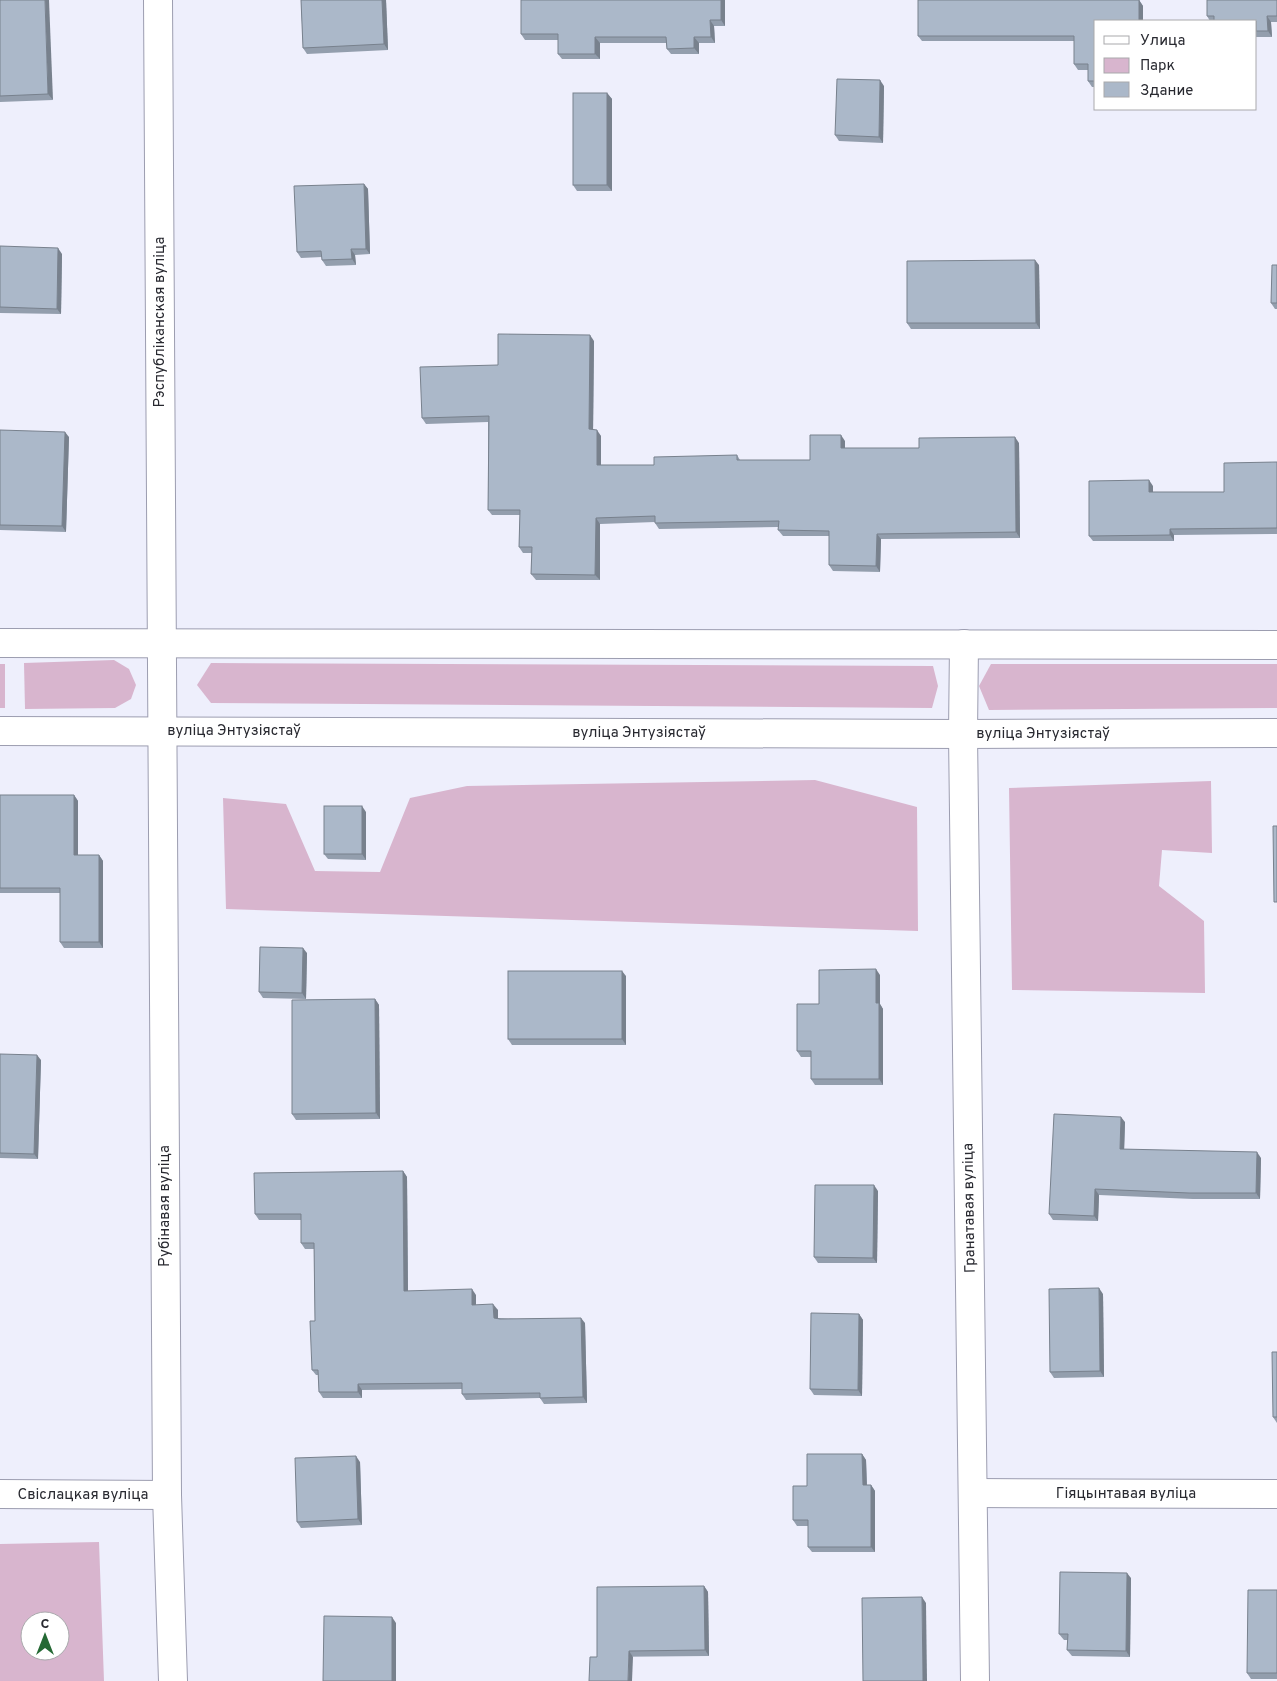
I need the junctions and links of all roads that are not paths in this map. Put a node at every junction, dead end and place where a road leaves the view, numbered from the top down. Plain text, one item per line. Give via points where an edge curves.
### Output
1 (158, 0) edge
2 (0, 643) edge
3 (162, 644) junction
4 (964, 644) junction
5 (1277, 645) edge
6 (0, 731) edge
7 (162, 731) junction
8 (1277, 733) edge
9 (963, 734) junction
10 (974, 1493) junction
11 (0, 1494) edge
12 (1277, 1494) edge
13 (166, 1495) junction
14 (174, 1681) edge
15 (975, 1681) edge

1 - 3 street, Рэспубліканская вуліца
2 - 3 street
3 - 4 street
3 - 7 street, Рэспубліканская вуліца
4 - 5 street
4 - 9 street, Гранатавая вуліца
6 - 7 street, вуліца Энтузіястаў
7 - 9 street, вуліца Энтузіястаў
7 - 13 street, Рубінавая вуліца
8 - 9 street, вуліца Энтузіястаў
9 - 10 street, Гранатавая вуліца
10 - 12 street, Гіяцынтавая вуліца
10 - 15 street, Гранатавая вуліца
11 - 13 street, Свіслацкая вуліца
13 - 14 street, Рубінавая вуліца

